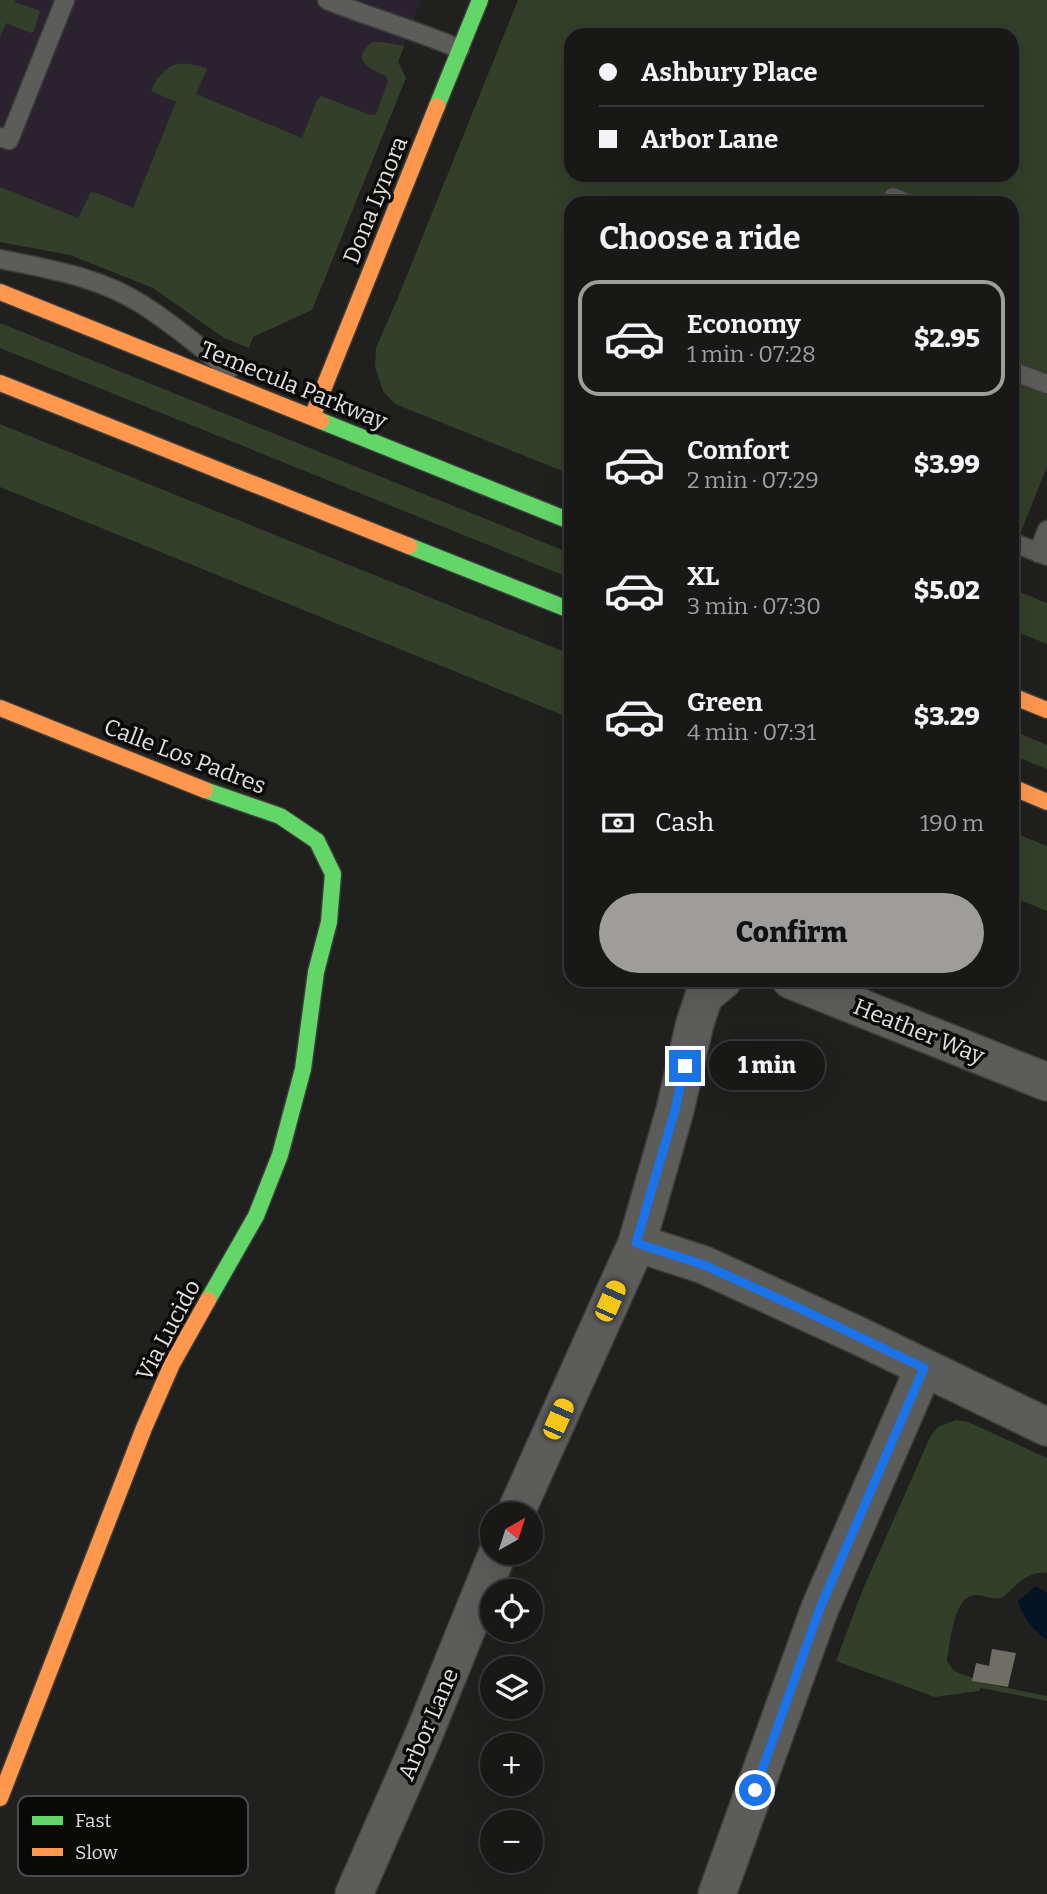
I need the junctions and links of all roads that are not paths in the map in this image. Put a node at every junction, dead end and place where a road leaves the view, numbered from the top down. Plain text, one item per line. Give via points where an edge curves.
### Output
1 (65, 0) edge
2 (327, 0) edge
3 (480, 0) edge
4 (460, 49) junction
5 (0, 137) edge
6 (0, 259) edge
7 (0, 292) edge
8 (1019, 374) edge
9 (0, 383) edge
10 (1047, 384) edge
11 (267, 400) junction
12 (312, 417) junction
13 (564, 519) edge
14 (1047, 530) edge
15 (1019, 545) edge
16 (1043, 554) edge
17 (564, 608) edge
18 (1019, 699) edge
19 (0, 708) edge
20 (1047, 710) edge
21 (1019, 790) edge
22 (1047, 802) edge
23 (333, 874) joint
24 (809, 987) edge
25 (714, 988) edge
26 (1047, 1082) edge
27 (636, 1243) junction
28 (924, 1368) junction
29 (1047, 1427) edge
30 (520, 1502) edge
31 (493, 1565) edge
32 (9, 1747) edge
33 (0, 1798) edge
34 (354, 1894) edge
35 (717, 1894) edge

1 - 5 lane via 9,140
2 - 4 lane
3 - 4 street, Dona Lynora
4 - 12 street, Dona Lynora
6 - 11 lane via 63,272 142,304
7 - 11 street, Temecula Parkway
8 - 10 lane
9 - 17 street
11 - 12 street, Temecula Parkway
12 - 13 street, Temecula Parkway
14 - 16 lane
15 - 16 lane
18 - 20 street
19 - 23 street, Calle Los Padres via 281,816 317,841
21 - 22 street
23 - 32 street, Via Lucido via 303,1069 280,1155 256,1216 172,1364
24 - 26 street, Heather Way
25 - 27 street via 695,1023
27 - 28 street via 704,1265
27 - 30 street
28 - 29 street
28 - 35 street via 820,1608
31 - 34 street, Arbor Lane
32 - 33 street, Via Lucido

